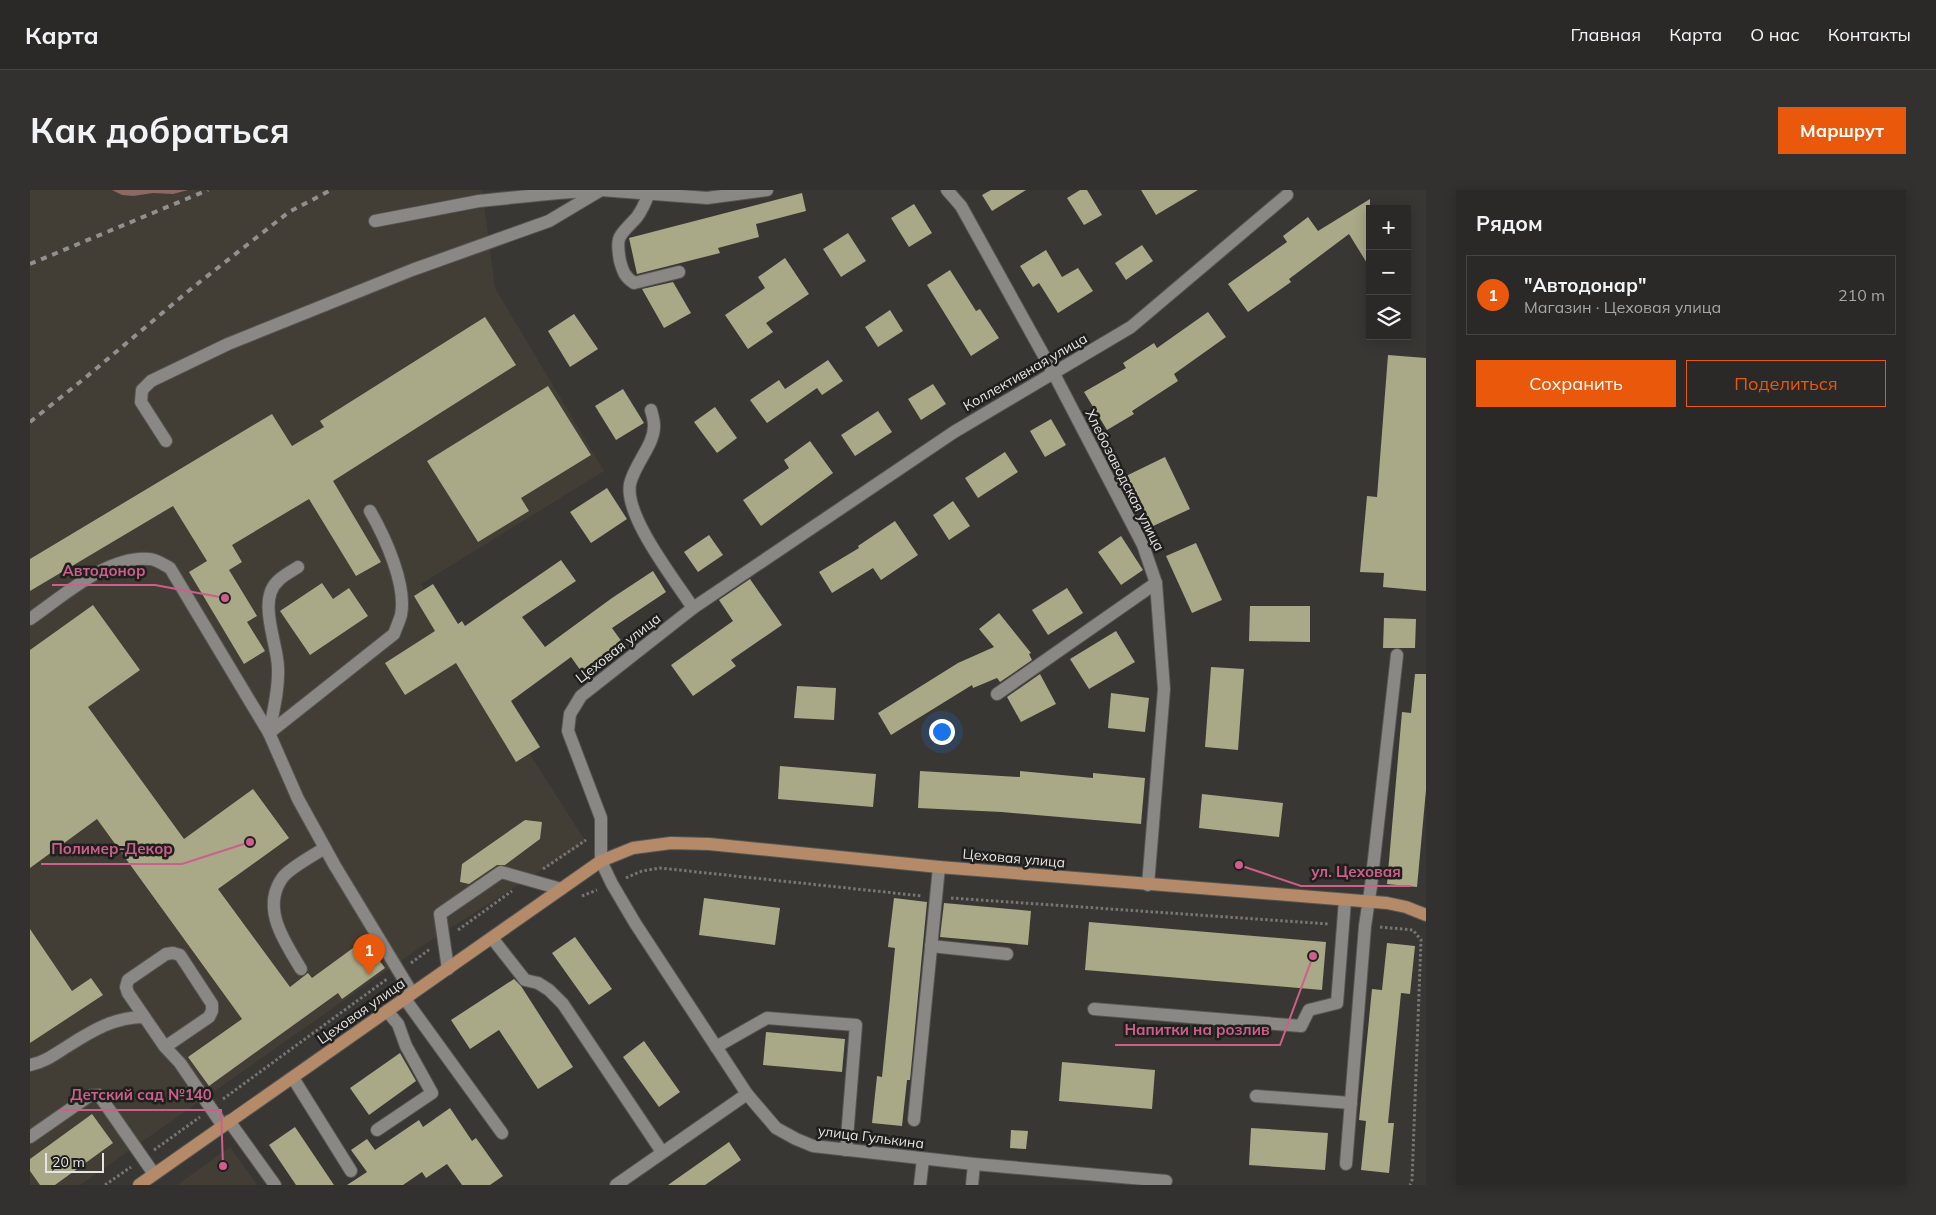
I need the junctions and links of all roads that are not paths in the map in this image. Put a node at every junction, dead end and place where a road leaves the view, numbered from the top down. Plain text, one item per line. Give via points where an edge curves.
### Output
1 (601, 190) edge
2 (767, 190) edge
3 (947, 190) edge
4 (650, 193) junction
5 (1287, 195) dead end
6 (375, 221) dead end
7 (680, 272) dead end
8 (1054, 374) junction
9 (651, 410) dead end
10 (166, 441) dead end
11 (370, 511) dead end
12 (766, 558) joint
13 (298, 567) dead end
14 (1156, 583) junction
15 (693, 608) junction
16 (30, 619) edge
17 (1397, 655) dead end
18 (997, 694) dead end
19 (269, 733) junction
20 (325, 848) junction
21 (601, 861) junction
22 (939, 867) junction
23 (1148, 885) junction
24 (561, 888) junction
25 (1345, 900) junction
26 (1369, 902) junction
27 (1426, 915) edge
28 (492, 938) junction
29 (931, 946) junction
30 (1007, 954) dead end
31 (301, 969) dead end
32 (448, 969) junction
33 (408, 996) junction
34 (1094, 1009) dead end
35 (387, 1011) junction
36 (144, 1017) junction
37 (166, 1047) junction
38 (716, 1047) junction
39 (30, 1065) edge
40 (293, 1078) junction
41 (747, 1094) junction
42 (1256, 1096) dead end
43 (1350, 1102) junction
44 (914, 1120) dead end
45 (226, 1124) junction
46 (377, 1130) dead end
47 (502, 1133) dead end
48 (30, 1137) edge
49 (846, 1150) junction
50 (662, 1152) junction
51 (923, 1159) junction
52 (974, 1164) junction
53 (1346, 1164) dead end
54 (351, 1171) dead end
55 (154, 1174) junction
56 (1166, 1181) dead end
57 (139, 1185) edge
58 (275, 1185) edge
59 (616, 1185) edge
60 (920, 1185) edge
61 (972, 1185) edge

1 - 4 street
1 - 6 street via 479,201
1 - 10 street via 549,221 412,270 228,344 151,381 142,390 141,402
2 - 4 street via 707,198
3 - 8 street, Хлебозаводская улица via 961,206
4 - 7 street via 617,244 622,268 626,278 634,282
5 - 8 street, Коллективная улица via 1132,327
8 - 12 street, Коллективная улица via 954,432
8 - 14 street, Хлебозаводская улица via 1144,545
9 - 15 street via 654,424 652,440 635,467 630,501 638,524
11 - 19 street via 384,535 400,588 401,614 394,634
12 - 15 street, Цеховая улица
13 - 19 street via 277,580 270,595 268,617 278,667
14 - 18 street
14 - 23 street, Хлебозаводская улица via 1164,689
15 - 21 street, Цеховая улица via 581,696 570,714 568,731 601,818
16 - 19 street via 105,567 150,559 170,568
17 - 26 street
19 - 20 street via 298,799
20 - 31 street via 284,876 275,894 273,911 278,931
20 - 33 street via 399,971
21 - 22 main road, Цеховая улица via 634,848 671,843
21 - 24 main road, Цеховая улица
21 - 38 street, улица Гулькина via 635,923
22 - 23 main road, Цеховая улица
22 - 29 street
23 - 25 main road, Цеховая улица
24 - 28 main road, Цеховая улица
24 - 32 street via 501,872 440,914
25 - 26 main road, Цеховая улица
25 - 34 street via 1337,1003 1309,1010 1301,1026
26 - 27 main road, Цеховая улица via 1406,907
26 - 43 street
28 - 32 main road, Цеховая улица
28 - 50 street via 525,980 550,990 563,1004
29 - 30 street
29 - 44 street
32 - 33 main road, Цеховая улица
33 - 35 main road, Цеховая улица
33 - 47 street
35 - 40 main road, Цеховая улица
35 - 46 street via 398,1024 406,1046 432,1093
36 - 37 street
36 - 37 street via 128,993 128,980 166,954 180,955 212,1004 212,1011 209,1017
36 - 39 street via 111,1021 43,1062
37 - 45 street
38 - 41 street, улица Гулькина
38 - 49 street via 767,1018 856,1025
40 - 45 main road, Цеховая улица
40 - 54 street
41 - 49 street, улица Гулькина via 776,1128 813,1146
41 - 50 street
42 - 43 street
43 - 53 street
45 - 55 main road, Цеховая улица
45 - 58 street
48 - 55 street via 89,1096 99,1095
49 - 51 street, улица Гулькина
50 - 59 street
51 - 52 street, улица Гулькина
51 - 60 street
52 - 56 street, улица Гулькина
52 - 61 street
55 - 57 main road, Цеховая улица

